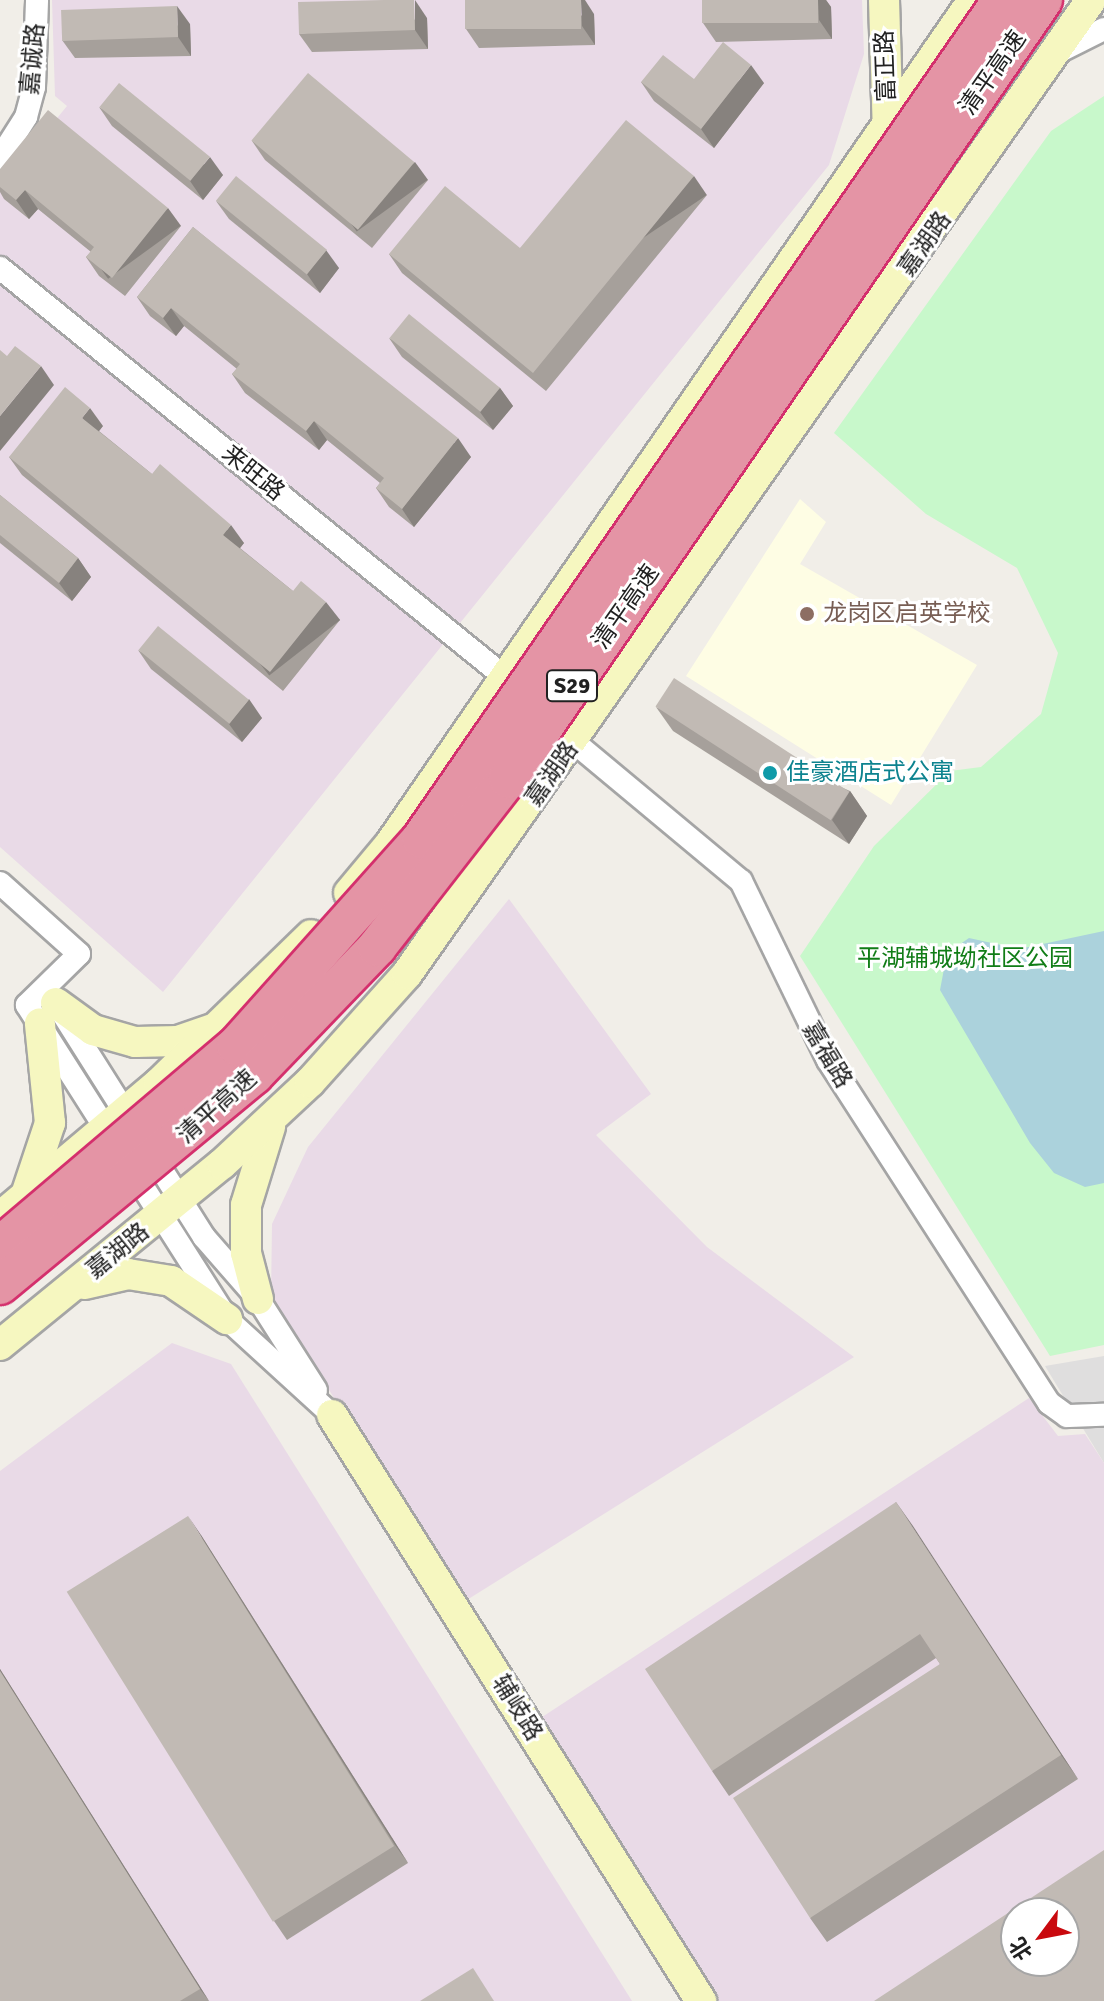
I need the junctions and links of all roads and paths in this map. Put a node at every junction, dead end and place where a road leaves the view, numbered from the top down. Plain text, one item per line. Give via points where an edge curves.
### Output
1 (37, 0) edge
2 (884, 0) edge
3 (973, 0) edge
4 (1002, 0) edge
5 (1043, 0) edge
6 (1091, 0) edge
7 (1104, 29) edge
8 (1054, 55) junction
9 (888, 131) junction
10 (0, 158) edge
11 (0, 268) edge
12 (506, 678) junction
13 (574, 742) junction
14 (0, 883) edge
15 (43, 1006) junction
16 (221, 1025) junction
17 (279, 1111) junction
18 (116, 1121) junction
19 (171, 1207) junction
20 (9, 1210) edge
21 (0, 1246) edge
22 (0, 1285) edge
23 (68, 1292) junction
24 (258, 1299) junction
25 (227, 1319) junction
26 (0, 1345) edge
27 (332, 1415) junction
28 (1104, 1415) edge
29 (701, 2001) edge

1 - 10 street, 嘉诚路 via 30,102
2 - 9 main road, 富正路
3 - 9 main road
4 - 21 highway, 清平高速 / S29, bridge via 421,839 236,1046
5 - 22 highway, 清平高速 / S29, bridge via 508,779 377,947 232,1094
6 - 8 main road, 嘉湖路
7 - 8 street
8 - 13 main road, 嘉湖路
9 - 12 main road
11 - 12 street, 来旺路
12 - 16 main road via 390,844
13 - 17 main road, 嘉湖路 via 407,974
13 - 28 street, 嘉福路 via 741,881 828,1060 1049,1403 1067,1416
14 - 15 street via 79,954
15 - 16 main road via 93,1030 135,1042 178,1041
15 - 18 street
15 - 20 main road via 50,1123 41,1164
16 - 18 main road
17 - 19 main road, 嘉湖路
17 - 24 main road via 256,1159 246,1205 246,1253
18 - 19 street
18 - 20 main road
19 - 23 main road, 嘉湖路
19 - 24 street
19 - 25 street
23 - 25 main road via 108,1276 152,1276 193,1289
23 - 26 main road, 嘉湖路
24 - 27 street
25 - 27 street
27 - 29 main road, 辅岐路

